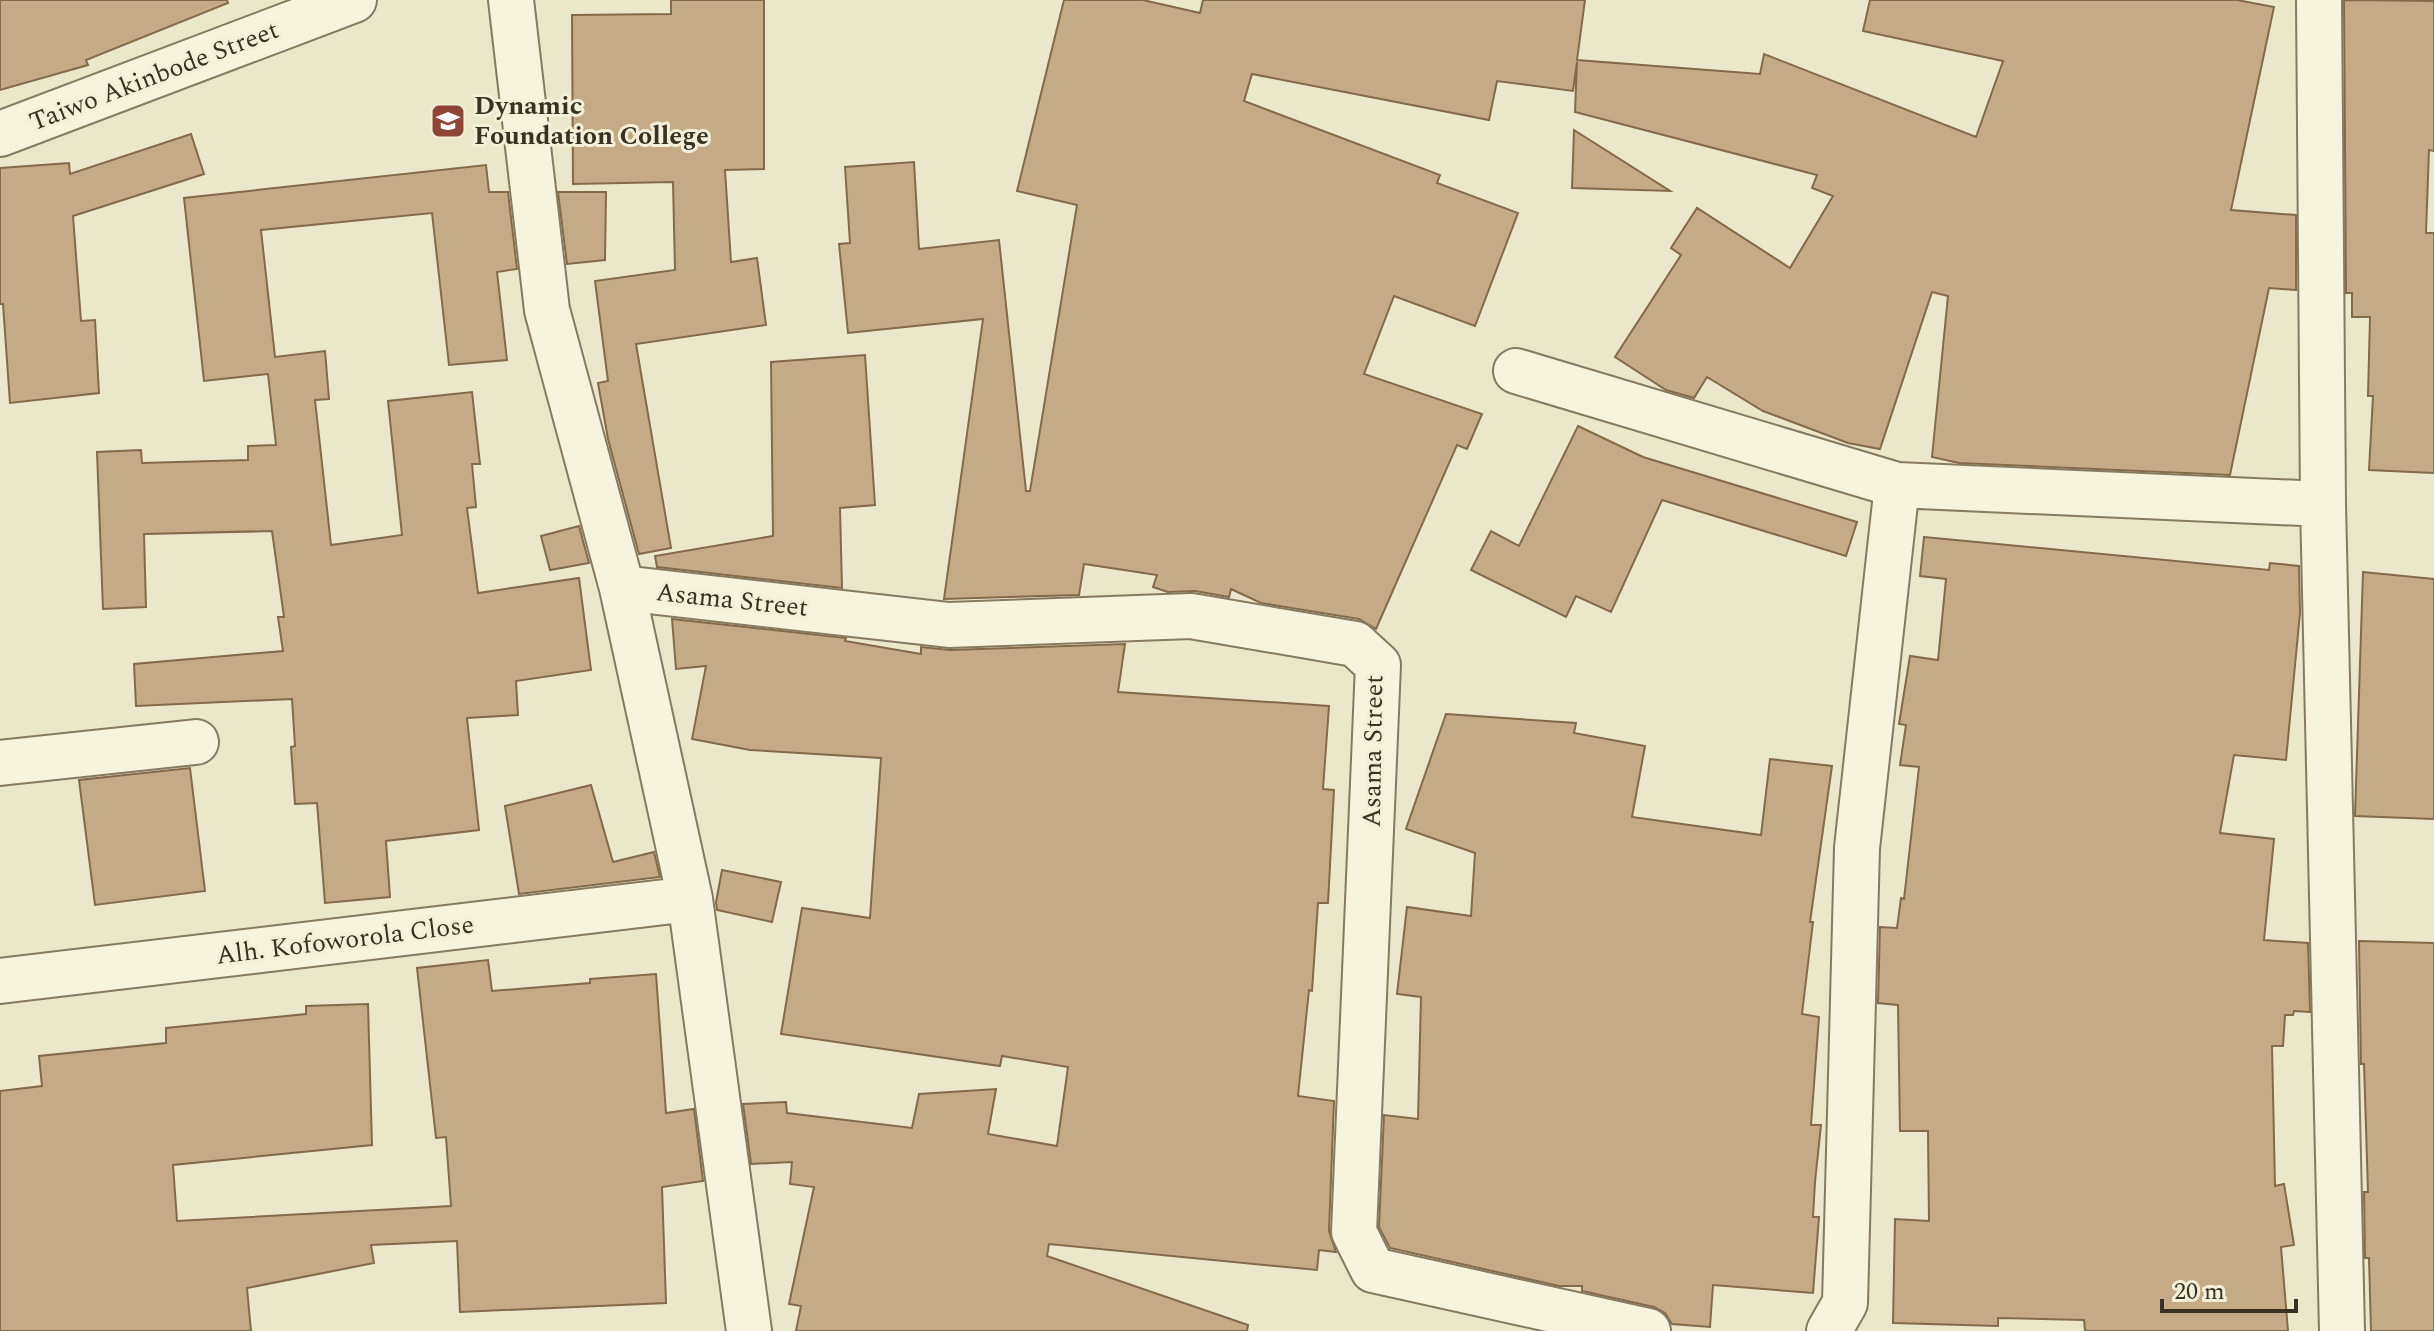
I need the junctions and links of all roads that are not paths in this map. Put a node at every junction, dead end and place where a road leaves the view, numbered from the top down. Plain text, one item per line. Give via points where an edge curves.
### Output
1 (354, 0) edge
2 (511, 0) edge
3 (2319, 0) edge
4 (0, 134) edge
5 (1516, 371) dead end
6 (1897, 485) junction
7 (2323, 504) junction
8 (622, 588) junction
9 (196, 742) dead end
10 (0, 763) edge
11 (690, 899) junction
12 (0, 981) edge
13 (1837, 1317) edge
14 (749, 1331) edge
15 (1648, 1331) edge
16 (2342, 1331) edge

1 - 4 street, Taiwo Akinbode Street
2 - 8 street via 547,310
3 - 7 street
5 - 6 street
6 - 7 street
6 - 13 street via 1857,848
7 - 16 street
8 - 11 street
8 - 15 street, Asama Street via 949,625 1191,616 1355,644 1378,665 1354,1232 1373,1270
9 - 10 street
11 - 12 street, Alh. Kofoworola Close
11 - 14 street

